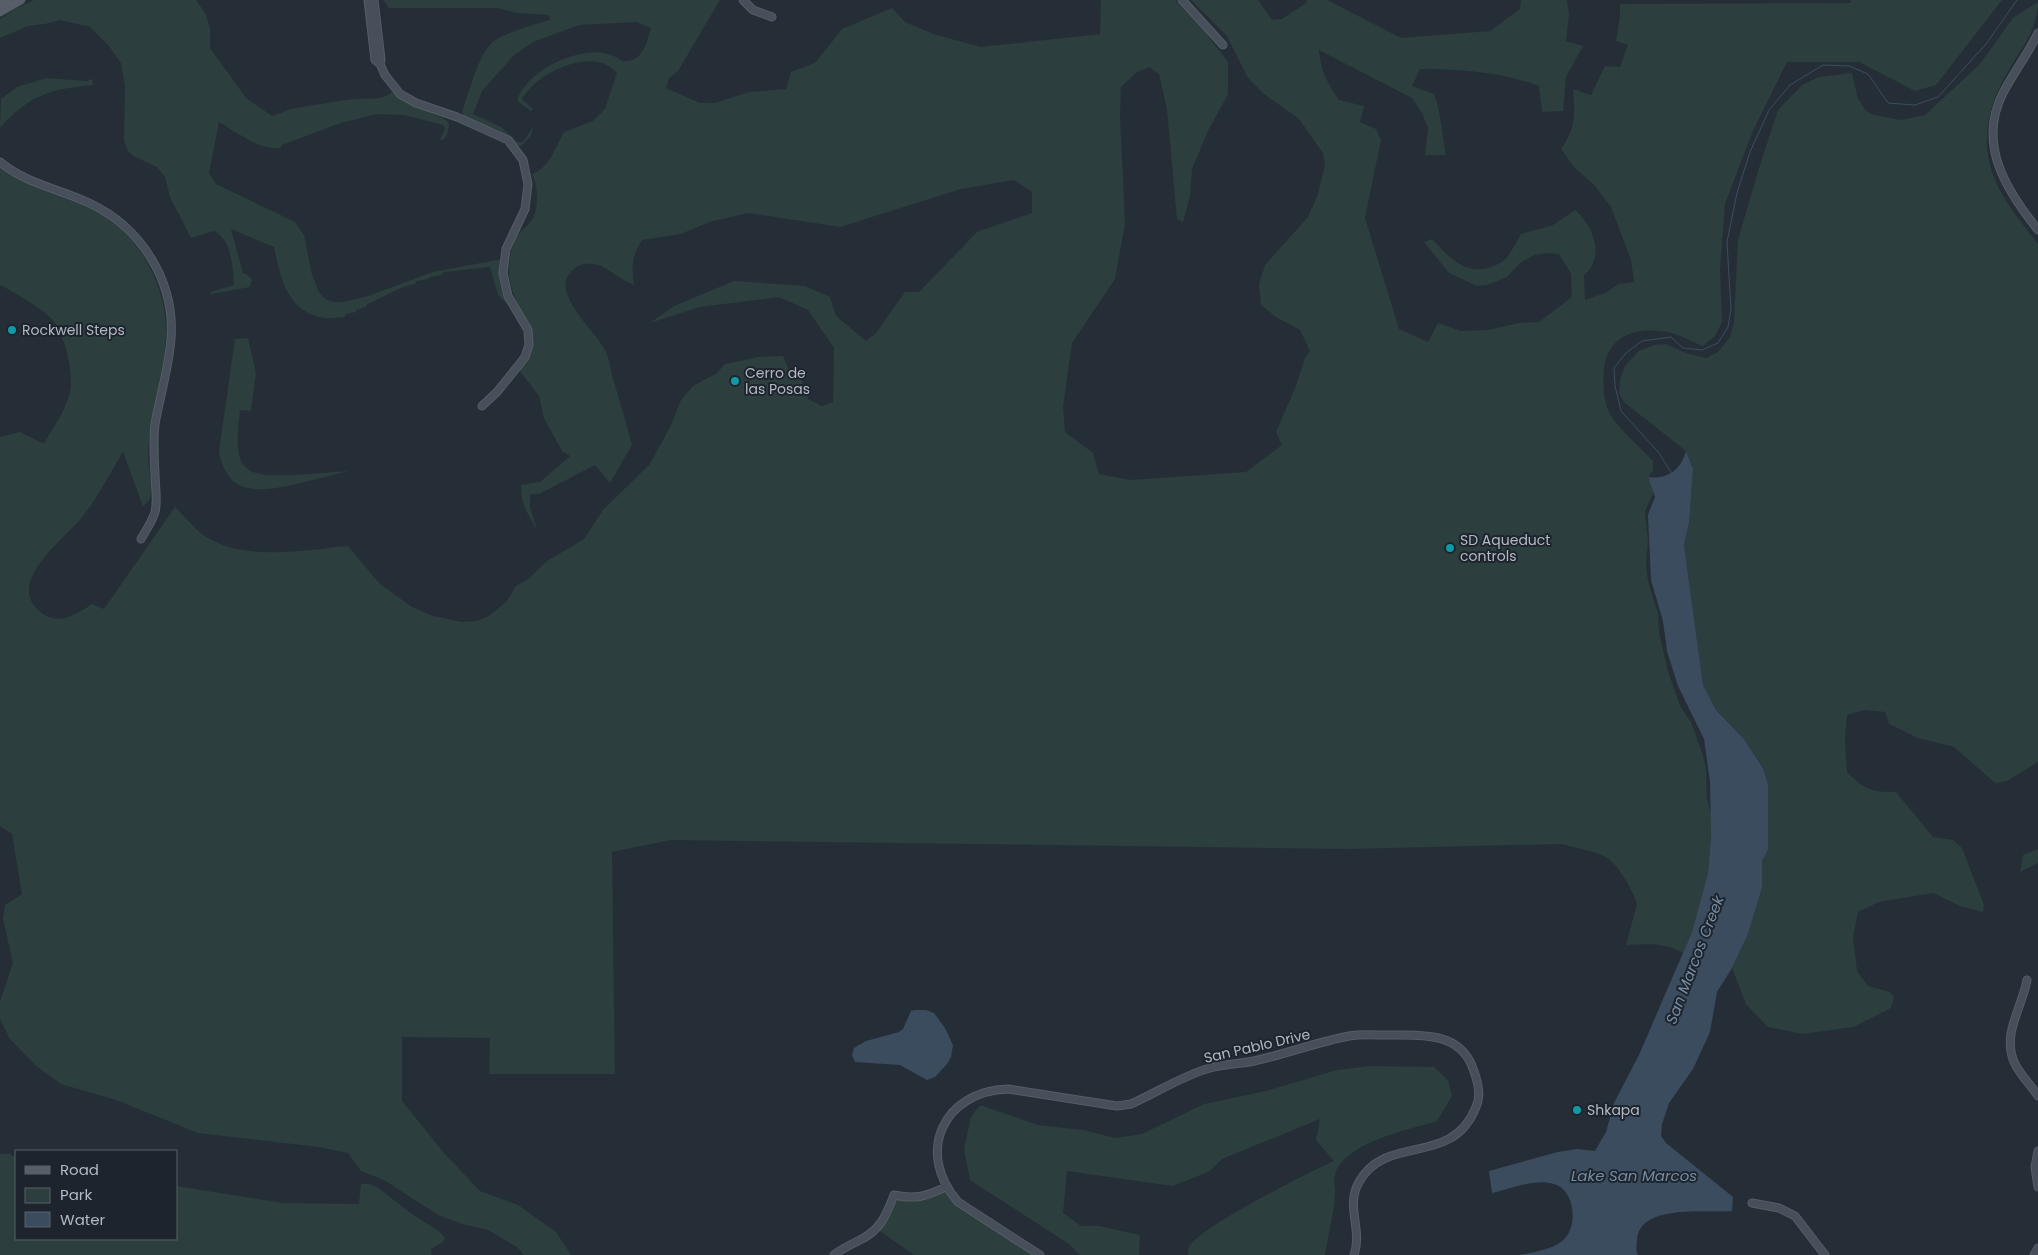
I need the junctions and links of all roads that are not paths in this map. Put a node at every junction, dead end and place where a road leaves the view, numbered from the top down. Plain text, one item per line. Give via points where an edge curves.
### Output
1 (7, 0) edge
2 (21, 0) edge
3 (368, 0) edge
4 (374, 0) edge
5 (743, 0) edge
6 (1182, 0) edge
7 (0, 4) edge
8 (0, 12) edge
9 (772, 17) dead end
10 (2038, 33) edge
11 (1223, 45) dead end
12 (380, 64) junction
13 (0, 162) edge
14 (2038, 230) edge
15 (482, 406) dead end
16 (141, 538) dead end
17 (2027, 980) dead end
18 (2038, 1096) edge
19 (2038, 1151) edge
20 (946, 1187) junction
21 (2038, 1187) edge
22 (1752, 1202) dead end
23 (2038, 1248) edge
24 (834, 1255) edge
25 (1040, 1255) edge
26 (1354, 1255) edge
27 (1825, 1255) edge
28 (2034, 1255) edge

1 - 7 main road
2 - 8 main road
3 - 12 street via 373,51 375,60
4 - 12 street
5 - 9 street via 753,10
6 - 11 street
10 - 14 street via 2002,95 1994,121 1998,167 2008,189
12 - 15 street via 400,94 508,140 523,160 528,184 525,209 506,249 503,273 508,296 528,330 529,345 525,357
13 - 16 street via 29,180 84,201 114,218 142,245 163,283 170,309 171,338 154,434 155,509
17 - 18 street via 2010,1039 2014,1062
19 - 21 street via 2034,1167
20 - 24 street via 921,1197 894,1195 877,1229
20 - 25 street, San Pablo Drive via 965,1208
20 - 26 street, San Pablo Drive via 937,1158 938,1140 956,1108 980,1092 1008,1089 1117,1106 1131,1104 1210,1068 1254,1061 1350,1036 1428,1035 1442,1038 1456,1045 1470,1060 1478,1082 1478,1104 1469,1122 1447,1141 1386,1157 1364,1173 1353,1194 1357,1246
22 - 27 street via 1779,1208 1795,1216
23 - 28 street

